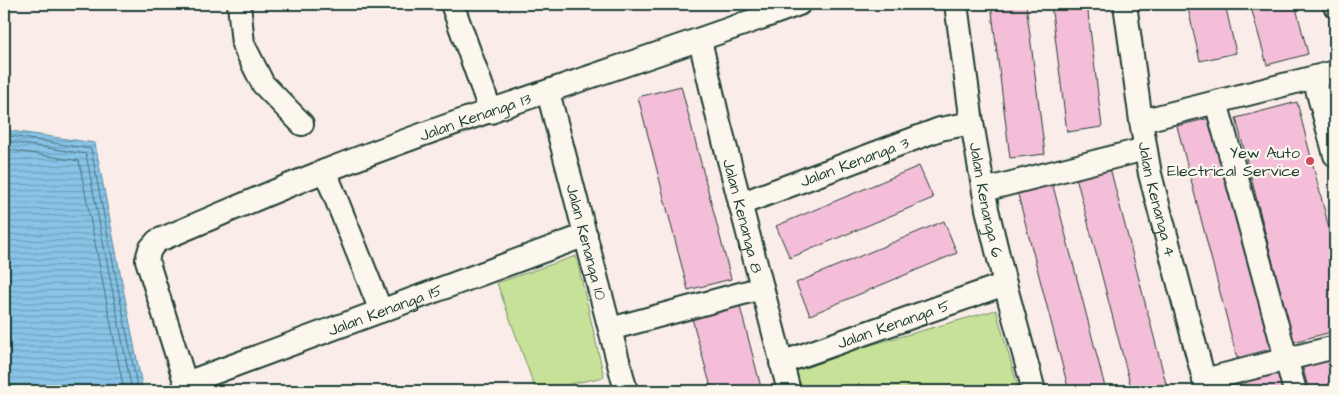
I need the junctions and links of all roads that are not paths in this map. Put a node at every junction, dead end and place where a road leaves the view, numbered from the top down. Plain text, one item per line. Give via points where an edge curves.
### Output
1 (239, 4) edge
2 (452, 4) edge
3 (799, 4) edge
4 (956, 4) edge
5 (1126, 4) edge
6 (700, 40) junction
7 (1325, 75) edge
8 (548, 92) junction
9 (1216, 102) junction
10 (491, 112) junction
11 (1141, 121) junction
12 (972, 123) junction
13 (302, 124) dead end
14 (1145, 150) junction
15 (1335, 155) edge
16 (325, 171) junction
17 (984, 190) junction
18 (740, 204) junction
19 (586, 235) junction
20 (1005, 284) junction
21 (762, 288) junction
22 (381, 311) junction
23 (610, 330) junction
24 (1335, 347) edge
25 (1286, 360) junction
26 (781, 363) junction
27 (1205, 386) edge
28 (187, 387) edge
29 (622, 390) edge
30 (789, 391) edge
31 (1034, 391) edge
32 (1295, 391) edge

1 - 13 street via 243,44 263,84
2 - 10 street
3 - 6 street, Jalan Kenanga 13
4 - 12 street, Jalan Kenanga 6
5 - 11 street, Jalan Kenanga 4
6 - 8 street, Jalan Kenanga 13
6 - 18 street, Jalan Kenanga 8
7 - 9 street
7 - 15 street
8 - 10 street, Jalan Kenanga 13
8 - 19 street, Jalan Kenanga 10
9 - 11 street
9 - 25 street
10 - 16 street, Jalan Kenanga 13
11 - 14 street, Jalan Kenanga 4
12 - 17 street, Jalan Kenanga 6
12 - 18 street, Jalan Kenanga 3 via 940,129
14 - 17 street
14 - 27 street, Jalan Kenanga 4
16 - 22 street
16 - 28 street, Jalan Kenanga 13 via 157,241 150,249 147,260
17 - 20 street, Jalan Kenanga 6
18 - 21 street, Jalan Kenanga 8
19 - 22 street, Jalan Kenanga 15
19 - 23 street, Jalan Kenanga 10
20 - 26 street, Jalan Kenanga 5
20 - 31 street, Jalan Kenanga 6
21 - 23 street
21 - 26 street, Jalan Kenanga 8
22 - 28 street, Jalan Kenanga 15
23 - 29 street, Jalan Kenanga 10
24 - 25 street
25 - 27 street
25 - 32 street
26 - 30 street, Jalan Kenanga 8

